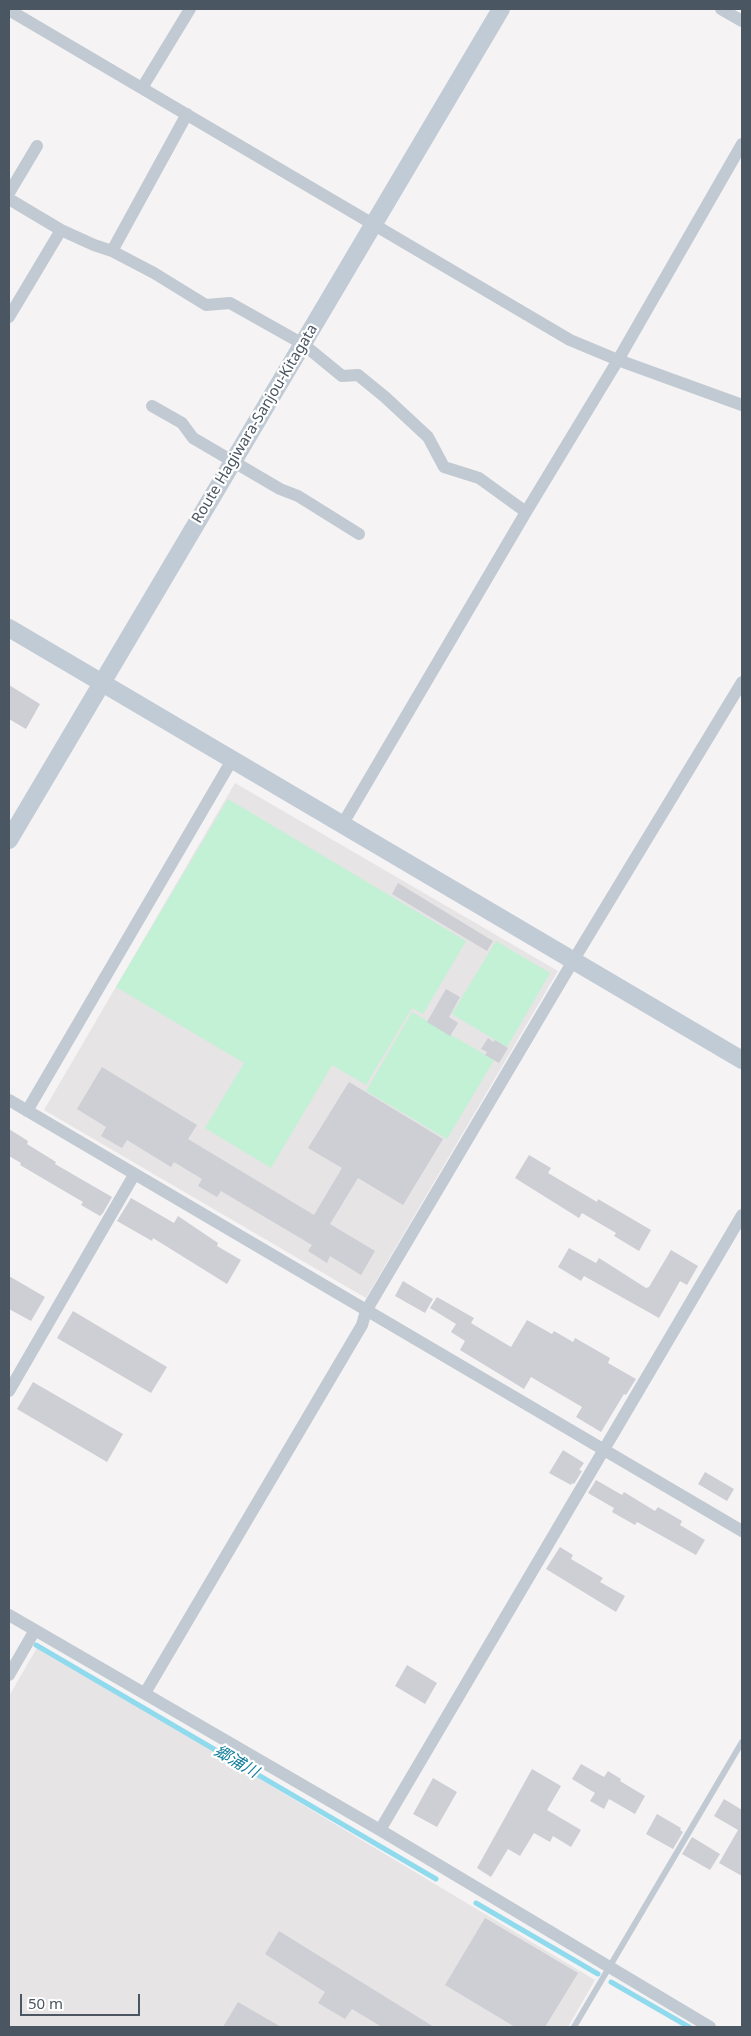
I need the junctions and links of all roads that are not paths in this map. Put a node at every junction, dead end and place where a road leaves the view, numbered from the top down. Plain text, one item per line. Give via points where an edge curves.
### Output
1 (190, 9) edge
2 (501, 9) edge
3 (721, 9) edge
4 (9, 10) edge
5 (742, 21) edge
6 (142, 88) junction
7 (187, 114) junction
8 (742, 144) edge
9 (37, 146) dead end
10 (9, 193) edge
11 (9, 199) edge
12 (372, 224) junction
13 (61, 230) junction
14 (112, 252) junction
15 (9, 317) edge
16 (303, 344) junction
17 (618, 360) junction
18 (742, 405) edge
19 (152, 406) dead end
20 (232, 462) junction
21 (526, 512) junction
22 (359, 534) dead end
23 (9, 628) edge
24 (742, 682) edge
25 (101, 683) junction
26 (232, 760) junction
27 (342, 825) junction
28 (9, 840) edge
29 (574, 961) junction
30 (742, 1060) edge
31 (9, 1100) edge
32 (27, 1111) junction
33 (134, 1175) junction
34 (742, 1215) edge
35 (366, 1311) junction
36 (9, 1391) edge
37 (604, 1450) junction
38 (742, 1531) edge
39 (9, 1615) edge
40 (35, 1630) junction
41 (9, 1675) edge
42 (145, 1693) junction
43 (742, 1742) edge
44 (380, 1830) junction
45 (609, 1968) junction
46 (574, 2027) edge
47 (710, 2027) edge

1 - 6 street
2 - 12 main road, Route Hagiwara-Sanjou-Kitagata
3 - 5 street
4 - 6 street
6 - 7 street
7 - 12 street
7 - 14 street
8 - 17 street
9 - 10 street
11 - 13 street
12 - 16 main road, Route Hagiwara-Sanjou-Kitagata
12 - 17 street via 570,340
13 - 14 street
13 - 15 street
14 - 16 street via 206,305 230,303
16 - 20 main road, Route Hagiwara-Sanjou-Kitagata
16 - 21 street via 342,376 358,375 385,397 428,437 444,466 479,478
17 - 18 street
17 - 21 street
19 - 20 street via 182,423 194,438
20 - 22 street via 298,496
20 - 25 main road, Route Hagiwara-Sanjou-Kitagata
21 - 27 street
23 - 25 main road
24 - 29 street
25 - 26 main road
25 - 28 main road, Route Hagiwara-Sanjou-Kitagata
26 - 27 main road
26 - 32 street
27 - 29 main road
29 - 30 main road
29 - 35 street
31 - 32 street
32 - 33 street
33 - 35 street
33 - 36 street
34 - 37 street
35 - 37 street
35 - 42 street via 362,1325
37 - 38 street
37 - 44 street
39 - 40 street
40 - 41 street
40 - 42 street
42 - 44 street
43 - 45 lane
44 - 45 street
45 - 46 lane
45 - 47 street

